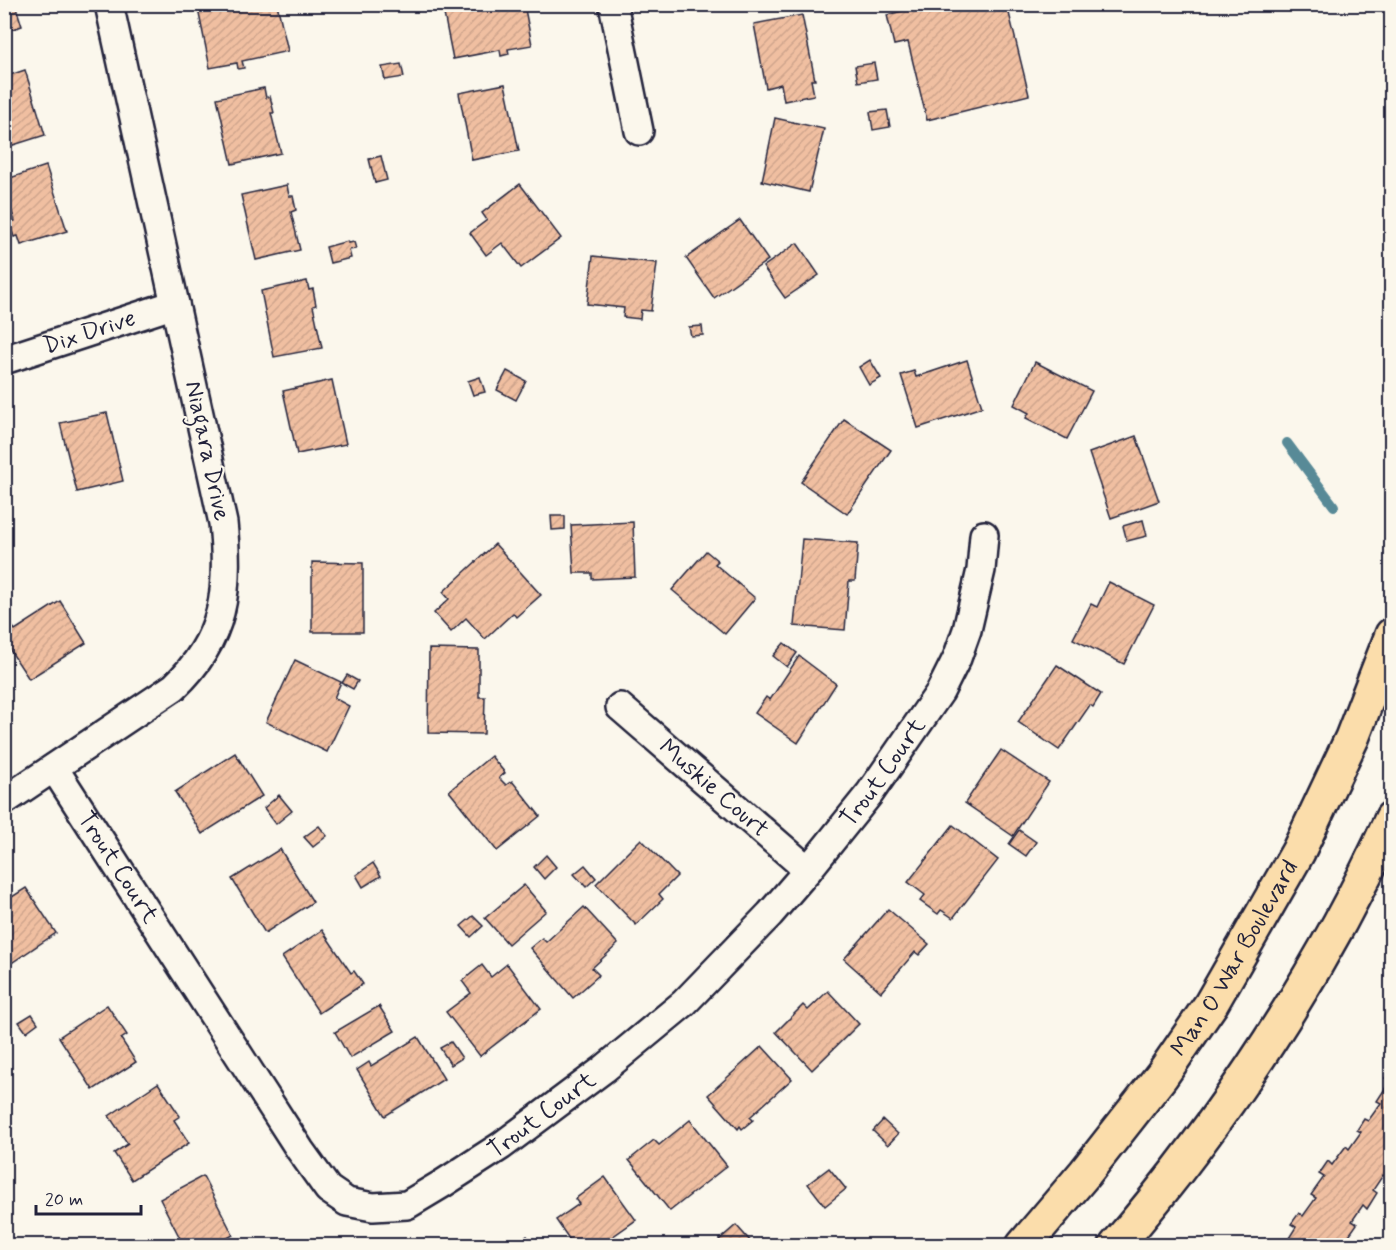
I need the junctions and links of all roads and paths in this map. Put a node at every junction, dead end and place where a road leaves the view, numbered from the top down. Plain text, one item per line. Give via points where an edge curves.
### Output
1 (109, 4) edge
2 (613, 4) edge
3 (639, 131) dead end
4 (175, 304) junction
5 (4, 360) edge
6 (984, 535) dead end
7 (1392, 635) edge
8 (620, 707) dead end
9 (54, 768) junction
10 (4, 801) edge
11 (1392, 818) edge
12 (808, 870) junction
13 (1023, 1245) edge
14 (1116, 1245) edge

1 - 4 street, Niagara Drive
2 - 3 street
4 - 5 street, Dix Drive
4 - 9 street, Niagara Drive via 223,523 226,589 218,623 192,670 174,687
6 - 12 street, Trout Court via 968,630 940,692 870,793
7 - 13 main road, Man O War Boulevard via 1352,738 1298,852 1211,1004 1155,1084
8 - 12 street, Muskie Court
9 - 10 street, Niagara Drive
9 - 12 street, Trout Court via 328,1189 347,1202 373,1207 407,1204 442,1185 604,1069 684,1002
11 - 14 main road via 1301,991 1207,1132

